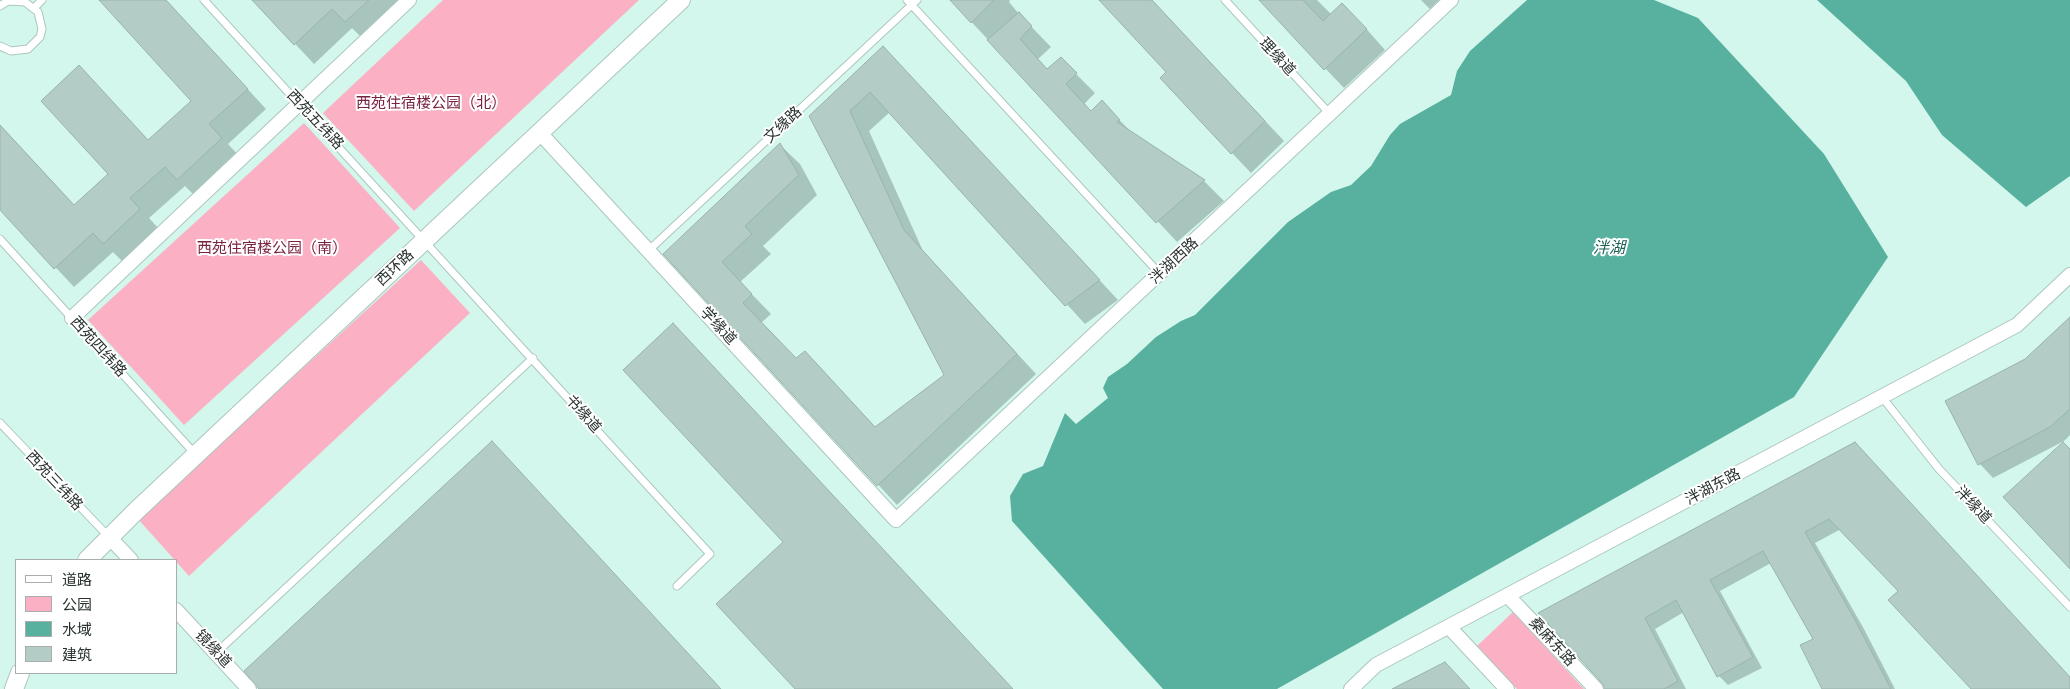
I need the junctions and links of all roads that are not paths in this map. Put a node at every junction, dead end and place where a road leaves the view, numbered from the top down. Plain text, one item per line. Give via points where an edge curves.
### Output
1 (42, 0) edge
2 (204, 0) edge
3 (409, 0) edge
4 (682, 0) edge
5 (1225, 0) edge
6 (1451, 0) edge
7 (912, 2) edge
8 (0, 6) edge
9 (34, 8) junction
10 (0, 46) edge
11 (300, 103) junction
12 (1330, 114) junction
13 (540, 133) junction
14 (0, 239) edge
15 (425, 240) junction
16 (648, 251) junction
17 (1160, 274) junction
18 (2070, 275) edge
19 (72, 318) junction
20 (533, 358) junction
21 (1882, 397) junction
22 (0, 423) edge
23 (196, 456) junction
24 (896, 520) joint
25 (110, 538) junction
26 (88, 559) edge
27 (130, 559) edge
28 (677, 586) dead end
29 (1508, 596) junction
30 (2070, 607) edge
31 (178, 612) edge
32 (1449, 627) junction
33 (216, 652) junction
34 (20, 674) edge
35 (14, 689) edge
36 (249, 689) edge
37 (1351, 689) edge
38 (1507, 689) edge
39 (1596, 689) edge

1 - 9 lane
2 - 11 lane, 西苑五纬路
3 - 11 street
4 - 13 street, 西环路
5 - 12 lane, 理缘道
6 - 12 street, 泮湖西路
7 - 16 lane, 文缘路
7 - 17 lane
8 - 9 lane via 16,0
9 - 10 lane via 42,29 35,44 20,52
11 - 15 lane, 西苑五纬路
11 - 19 street
12 - 17 street, 泮湖西路
13 - 15 street, 西环路
13 - 16 street, 学缘道
14 - 19 lane, 西苑四纬路
15 - 20 lane, 书缘道
15 - 23 street, 西环路
16 - 24 street, 学缘道
17 - 24 street, 泮湖西路
18 - 21 street, 泮湖东路 via 2017,325
19 - 23 lane, 西苑四纬路
20 - 28 lane, 书缘道 via 710,554
20 - 33 lane
21 - 29 street, 泮湖东路
21 - 30 lane, 泮缘道 via 1939,469
22 - 25 lane, 西苑三纬路
23 - 25 street, 西环路
25 - 26 street, 西环路
25 - 27 street
29 - 32 street, 泮湖东路
29 - 39 street, 桑麻东路
31 - 33 street, 镜缘道
32 - 37 street, 泮湖东路 via 1376,665
32 - 38 street
33 - 36 street, 镜缘道
34 - 35 street

